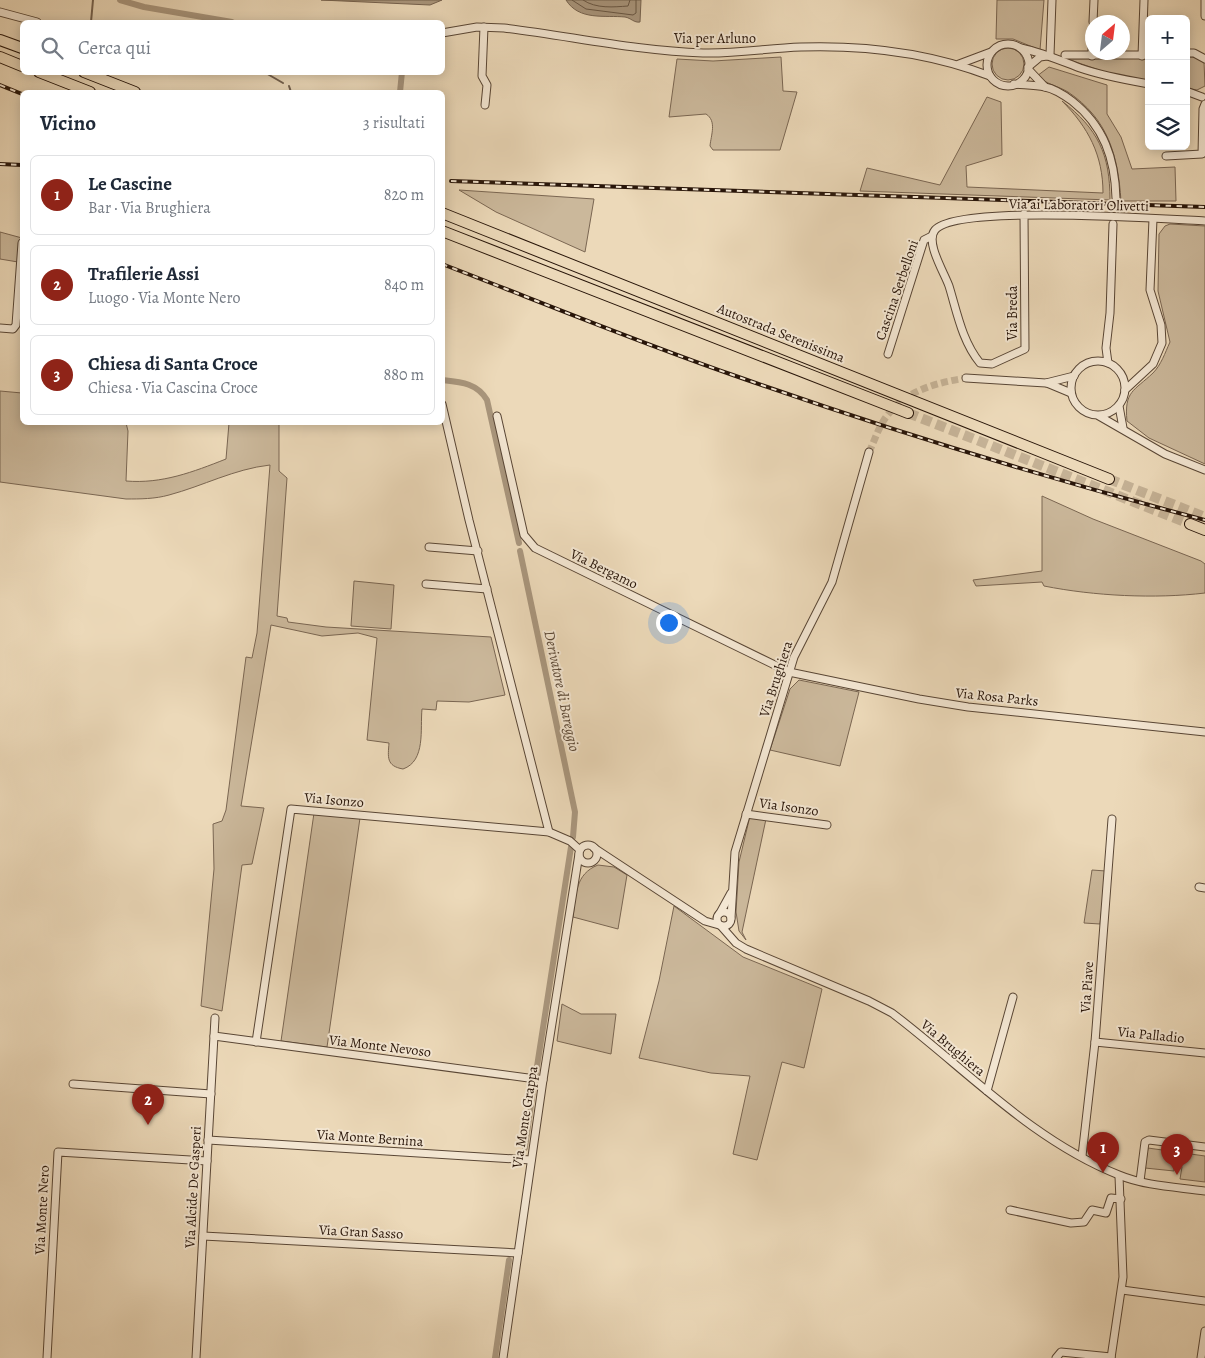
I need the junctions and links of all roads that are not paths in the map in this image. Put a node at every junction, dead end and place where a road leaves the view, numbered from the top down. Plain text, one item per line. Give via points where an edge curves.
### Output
1 (1052, 0) edge
2 (1094, 0) edge
3 (1144, 0) edge
4 (1204, 0) edge
5 (0, 12) edge
6 (1093, 15) edge
7 (1205, 16) edge
8 (30, 20) edge
9 (484, 27) junction
10 (445, 33) edge
11 (0, 40) edge
12 (20, 47) edge
13 (1021, 48) junction
14 (991, 52) junction
15 (1190, 53) edge
16 (1050, 55) junction
17 (1065, 55) dead end
18 (1130, 55) edge
19 (1145, 55) edge
20 (1085, 56) edge
21 (0, 57) edge
22 (1205, 59) edge
23 (959, 64) junction
24 (20, 65) edge
25 (1028, 68) junction
26 (47, 75) edge
27 (92, 75) edge
28 (990, 76) junction
29 (1145, 83) edge
30 (1014, 84) junction
31 (1045, 87) junction
32 (85, 90) edge
33 (130, 90) edge
34 (1190, 92) edge
35 (1204, 97) edge
36 (486, 104) dead end
37 (1166, 156) dead end
38 (1116, 198) tunnel mouth
39 (445, 214) edge
40 (1024, 214) junction
41 (1153, 219) junction
42 (1205, 221) edge
43 (1113, 224) tunnel mouth
44 (445, 232) edge
45 (932, 236) junction
46 (20, 271) edge
47 (0, 328) edge
48 (1106, 348) junction
49 (888, 354) dead end
50 (1096, 361) junction
51 (1108, 363) junction
52 (1120, 372) junction
53 (1074, 376) junction
54 (1139, 377) junction
55 (966, 378) tunnel mouth
56 (1046, 383) junction
57 (1125, 390) junction
58 (1071, 393) junction
59 (1119, 406) junction
60 (908, 413) tunnel mouth
61 (1099, 415) junction
62 (497, 416) dead end
63 (445, 417) edge
64 (1123, 428) junction
65 (869, 452) tunnel mouth
66 (1205, 470) edge
67 (1109, 479) tunnel mouth
68 (1190, 524) tunnel mouth
69 (1205, 530) edge
70 (429, 547) dead end
71 (478, 550) junction
72 (426, 584) dead end
73 (487, 590) junction
74 (789, 672) junction
75 (1205, 732) edge
76 (746, 814) junction
77 (1112, 819) dead end
78 (827, 825) dead end
79 (549, 832) junction
80 (570, 841) junction
81 (586, 845) junction
82 (594, 848) junction
83 (579, 852) junction
84 (591, 861) junction
85 (619, 864) junction
86 (574, 880) junction
87 (732, 890) junction
88 (719, 914) junction
89 (699, 917) junction
90 (731, 920) junction
91 (720, 926) junction
92 (746, 949) junction
93 (1014, 996) dead end
94 (215, 1018) dead end
95 (214, 1036) junction
96 (256, 1042) junction
97 (1095, 1042) junction
98 (1205, 1053) edge
99 (537, 1079) junction
100 (74, 1084) dead end
101 (987, 1092) junction
102 (211, 1094) junction
103 (208, 1140) junction
104 (1205, 1148) edge
105 (1082, 1156) junction
106 (531, 1160) junction
107 (206, 1161) junction
108 (1120, 1176) junction
109 (1140, 1181) junction
110 (1205, 1191) edge
111 (1120, 1199) junction
112 (1010, 1210) dead end
113 (203, 1236) junction
114 (518, 1253) junction
115 (1122, 1290) junction
116 (1205, 1301) edge
117 (1205, 1331) edge
118 (46, 1358) edge
119 (196, 1358) edge
120 (503, 1358) edge
121 (1056, 1358) edge
122 (1111, 1358) edge
123 (1201, 1358) edge

1 - 16 street
2 - 6 street
3 - 19 street
4 - 7 street
5 - 8 street
9 - 10 street, Via per Arluno
9 - 23 street, Via per Arluno via 672,51 866,48
9 - 36 street via 482,76 487,85
11 - 12 highway
13 - 14 street via 1007,44
13 - 16 street
13 - 25 street via 1027,57
14 - 23 street
14 - 28 street via 987,62
15 - 22 street
16 - 25 street via 1040,58
16 - 29 street via 1104,75
17 - 20 street
18 - 19 street
21 - 24 highway
23 - 28 street, Via per Arluno
25 - 30 street via 1021,81
25 - 31 street
26 - 32 highway
27 - 33 highway
28 - 30 street, Via per Arluno via 1001,84
30 - 31 street, Via per Arluno
31 - 38 street via 1073,102 1100,132 1111,156
34 - 35 street
35 - 37 street via 1202,154
39 - 67 highway, Autostrada Serenissima
40 - 41 street, Via ai Laboratori Olivetti
40 - 45 street, Via ai Laboratori Olivetti via 943,224
40 - 45 street, Via Breda via 1025,349 992,364 980,362 969,349 942,266 932,246
41 - 42 street, Via ai Laboratori Olivetti
41 - 54 street via 1150,290 1162,343 1153,364
43 - 48 street
44 - 60 highway, Autostrada Serenissima
45 - 49 street, Cascina Serbelloni via 924,240
46 - 47 street via 16,325 13,329
48 - 50 street
48 - 51 street
50 - 51 street
50 - 53 street via 1087,364
51 - 52 street
52 - 54 street
52 - 57 street
53 - 56 street
53 - 58 street
54 - 57 street
55 - 56 street
56 - 58 street
57 - 59 street
58 - 61 street via 1084,412
59 - 61 street
59 - 64 street
61 - 64 street
62 - 74 street, Via Bergamo via 524,535 535,548
63 - 71 street
64 - 66 street via 1165,454
65 - 74 street, Via Brughiera via 832,582 799,644
68 - 69 highway
70 - 71 street
71 - 73 street
72 - 73 street
73 - 79 street
74 - 75 street, Via Rosa Parks via 968,708
74 - 76 street, Via Brughiera
76 - 78 street, Via Isonzo
76 - 87 street, Via Brughiera via 734,860
77 - 97 street, Via Piave
79 - 80 street
79 - 96 street, Via Isonzo via 291,809
80 - 81 street
80 - 83 street
81 - 82 street
81 - 83 street
82 - 84 street via 597,853
82 - 85 street
83 - 84 street via 582,860
83 - 86 street, Via Monte Grappa
84 - 85 street
84 - 86 street, Via Monte Grappa
85 - 89 street
86 - 99 street, Via Monte Grappa
87 - 88 street
87 - 90 street, Via Brughiera
88 - 89 street
88 - 90 street via 726,912
88 - 91 street via 716,921
89 - 91 street
90 - 91 street via 727,926
90 - 92 street via 734,936
91 - 92 street, Via Brughiera
92 - 101 street, Via Brughiera via 881,1007
93 - 101 street
94 - 95 street, Via Alcide De Gasperi
95 - 96 street, Via Monte Nevoso
95 - 102 street, Via Alcide De Gasperi
96 - 99 street, Via Monte Nevoso
97 - 98 street, Via Palladio
97 - 105 street, Via Piave
99 - 106 street, Via Monte Grappa
100 - 102 street
101 - 105 street, Via Brughiera via 1039,1131
102 - 103 street, Via Alcide De Gasperi
103 - 106 street, Via Monte Bernina
103 - 107 street, Via Alcide De Gasperi
104 - 109 street via 1145,1142
105 - 108 street, Via Brughiera
106 - 114 street, Via Monte Grappa
107 - 113 street, Via Alcide De Gasperi
107 - 118 street, Via Monte Nero via 58,1152
108 - 109 street, Via Brughiera
108 - 111 street
109 - 110 street, Via Brughiera
111 - 112 street via 1111,1198 1106,1213 1092,1210 1084,1222 1071,1224
111 - 115 street
113 - 114 street, Via Gran Sasso
113 - 119 street, Via Alcide De Gasperi
114 - 120 street, Via Monte Grappa
115 - 116 street
115 - 122 street
117 - 123 street
121 - 122 street via 1061,1352

